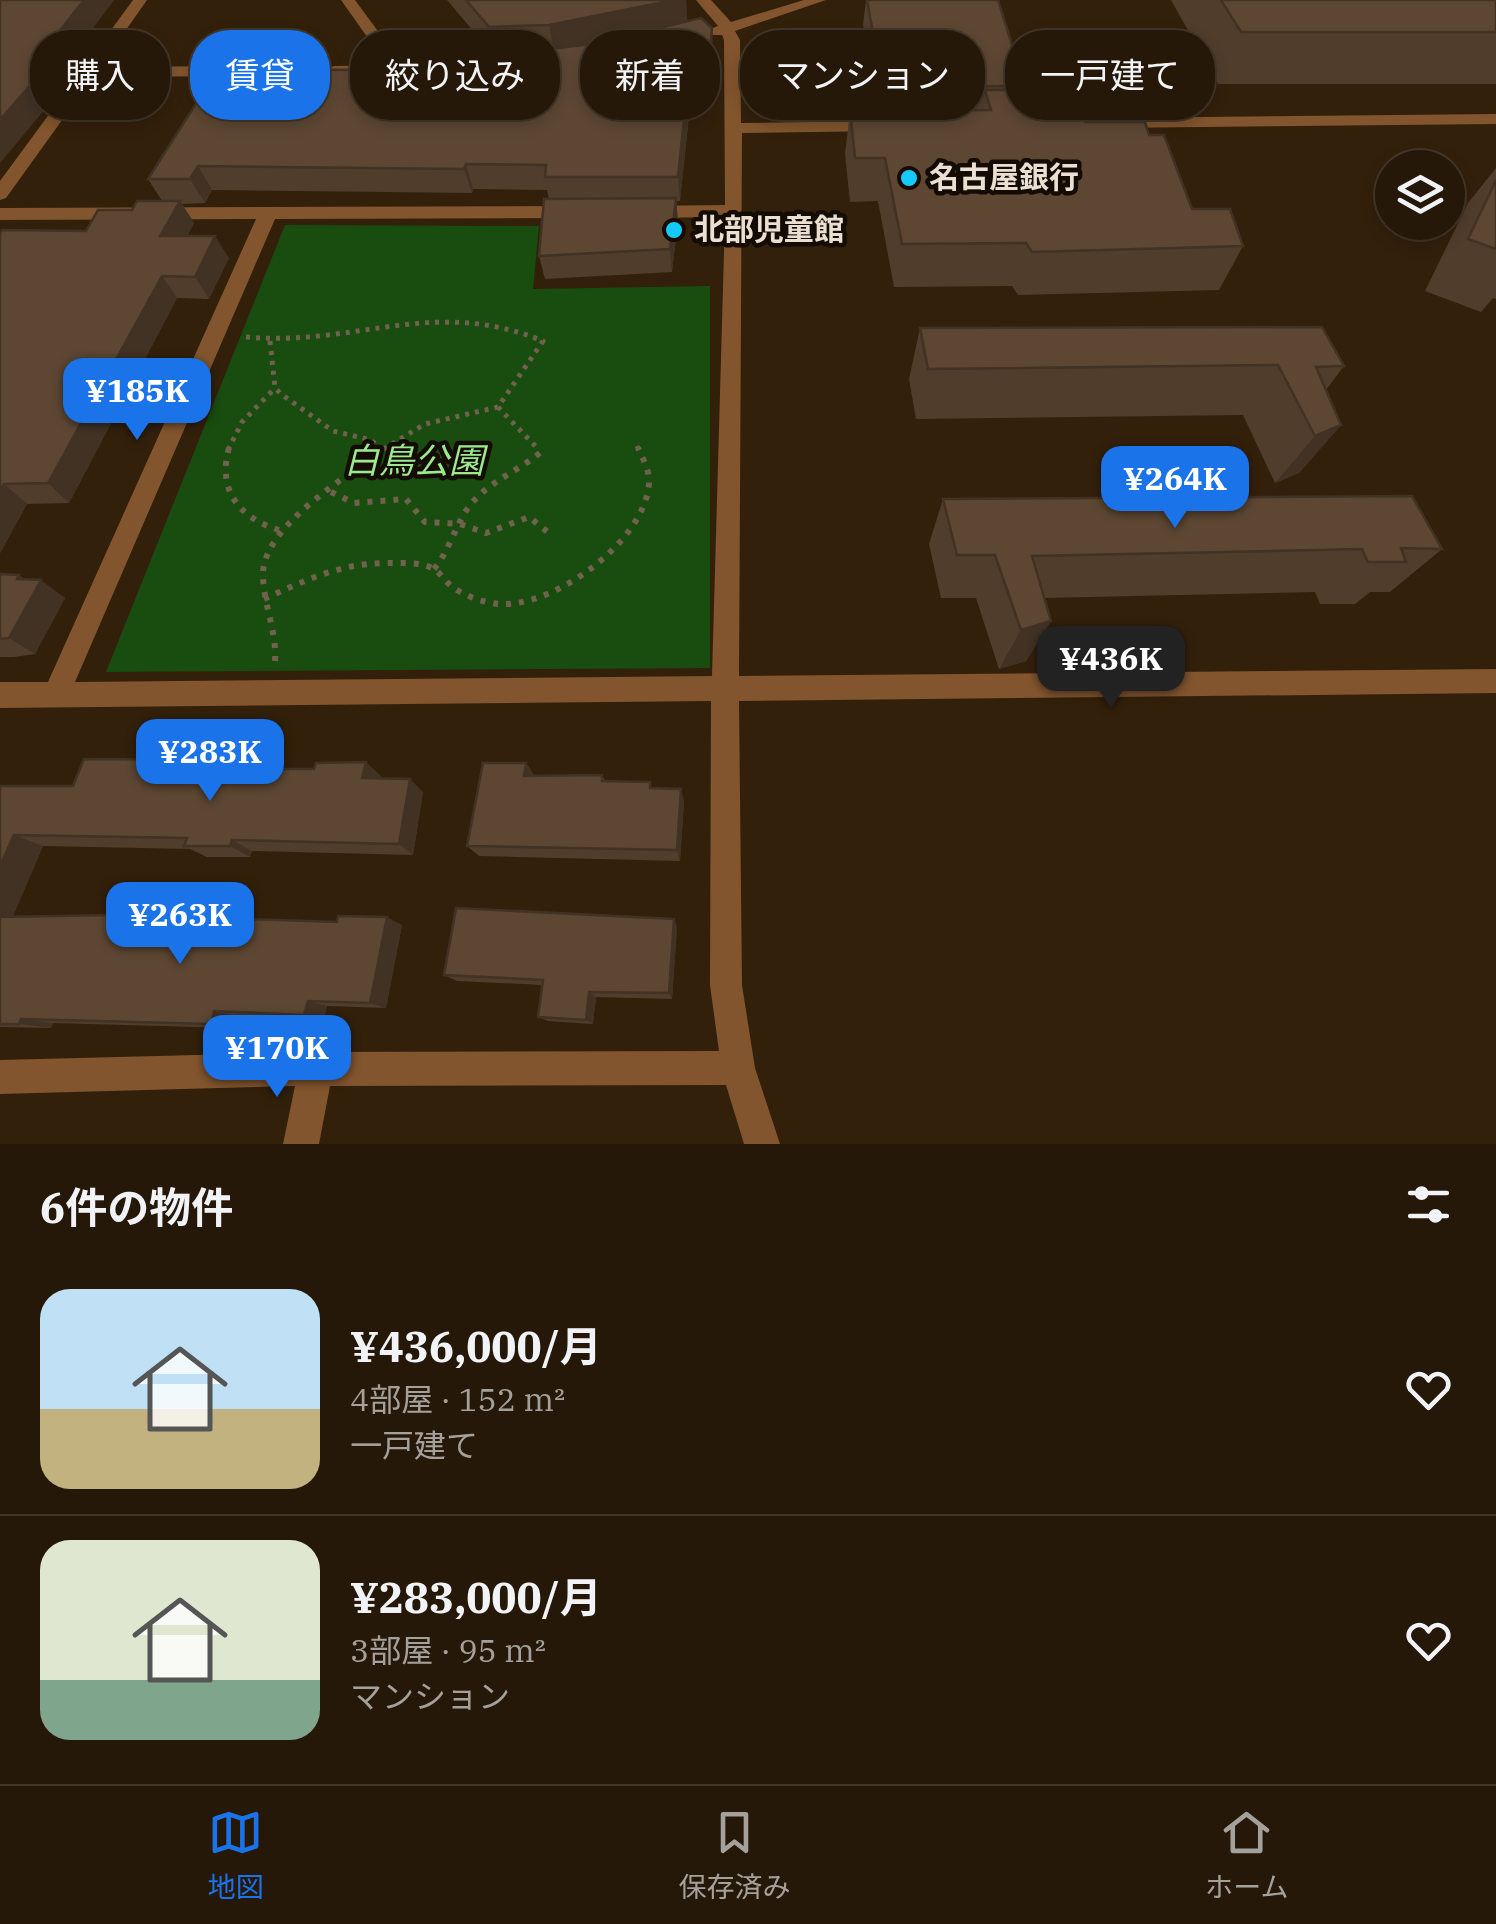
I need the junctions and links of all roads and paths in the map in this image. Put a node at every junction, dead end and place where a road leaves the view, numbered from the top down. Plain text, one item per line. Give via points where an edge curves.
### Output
1 (140, 0) edge
2 (348, 0) edge
3 (703, 0) edge
4 (819, 0) edge
5 (728, 28) junction
6 (119, 30) edge
7 (370, 30) edge
8 (720, 30) edge
9 (1496, 119) edge
10 (54, 120) edge
11 (1084, 124) edge
12 (908, 126) edge
13 (732, 128) junction
14 (0, 194) edge
15 (734, 211) junction
16 (268, 213) junction
17 (0, 214) edge
18 (214, 332) junction
19 (270, 341) junction
20 (275, 388) junction
21 (498, 408) junction
22 (637, 446) dead end
23 (382, 450) junction
24 (331, 492) junction
25 (460, 524) junction
26 (279, 530) junction
27 (548, 532) dead end
28 (434, 569) junction
29 (264, 599) junction
30 (1496, 680) edge
31 (726, 685) junction
32 (273, 692) junction
33 (56, 694) junction
34 (0, 695) edge
35 (738, 1068) junction
36 (316, 1070) junction
37 (0, 1077) edge
38 (300, 1144) edge
39 (762, 1144) edge

1 - 6 street
2 - 7 street
3 - 5 street
4 - 5 street
5 - 8 street
5 - 13 street
9 - 11 street
10 - 14 street
12 - 13 street
13 - 15 street
15 - 16 street
15 - 31 street
16 - 17 street
16 - 18 street
18 - 19 path
18 - 33 street
19 - 20 path
19 - 21 path via 481,321 542,341
20 - 23 path via 333,431 372,440
20 - 26 path via 234,435 226,470 236,510 256,526
21 - 23 path via 425,424
21 - 25 path via 541,452 498,477
22 - 28 path via 648,468 648,490 615,547 590,570 541,596 500,604 473,598
23 - 24 path
24 - 25 path via 354,503 406,499 425,522
24 - 26 path
25 - 27 path via 486,533 529,517
25 - 28 path
26 - 29 path via 262,574
28 - 29 path via 368,563
29 - 32 path via 276,643
30 - 31 street
31 - 32 street
31 - 35 street via 726,985
32 - 33 street
33 - 34 street
35 - 36 street
35 - 39 street
36 - 37 street
36 - 38 street

